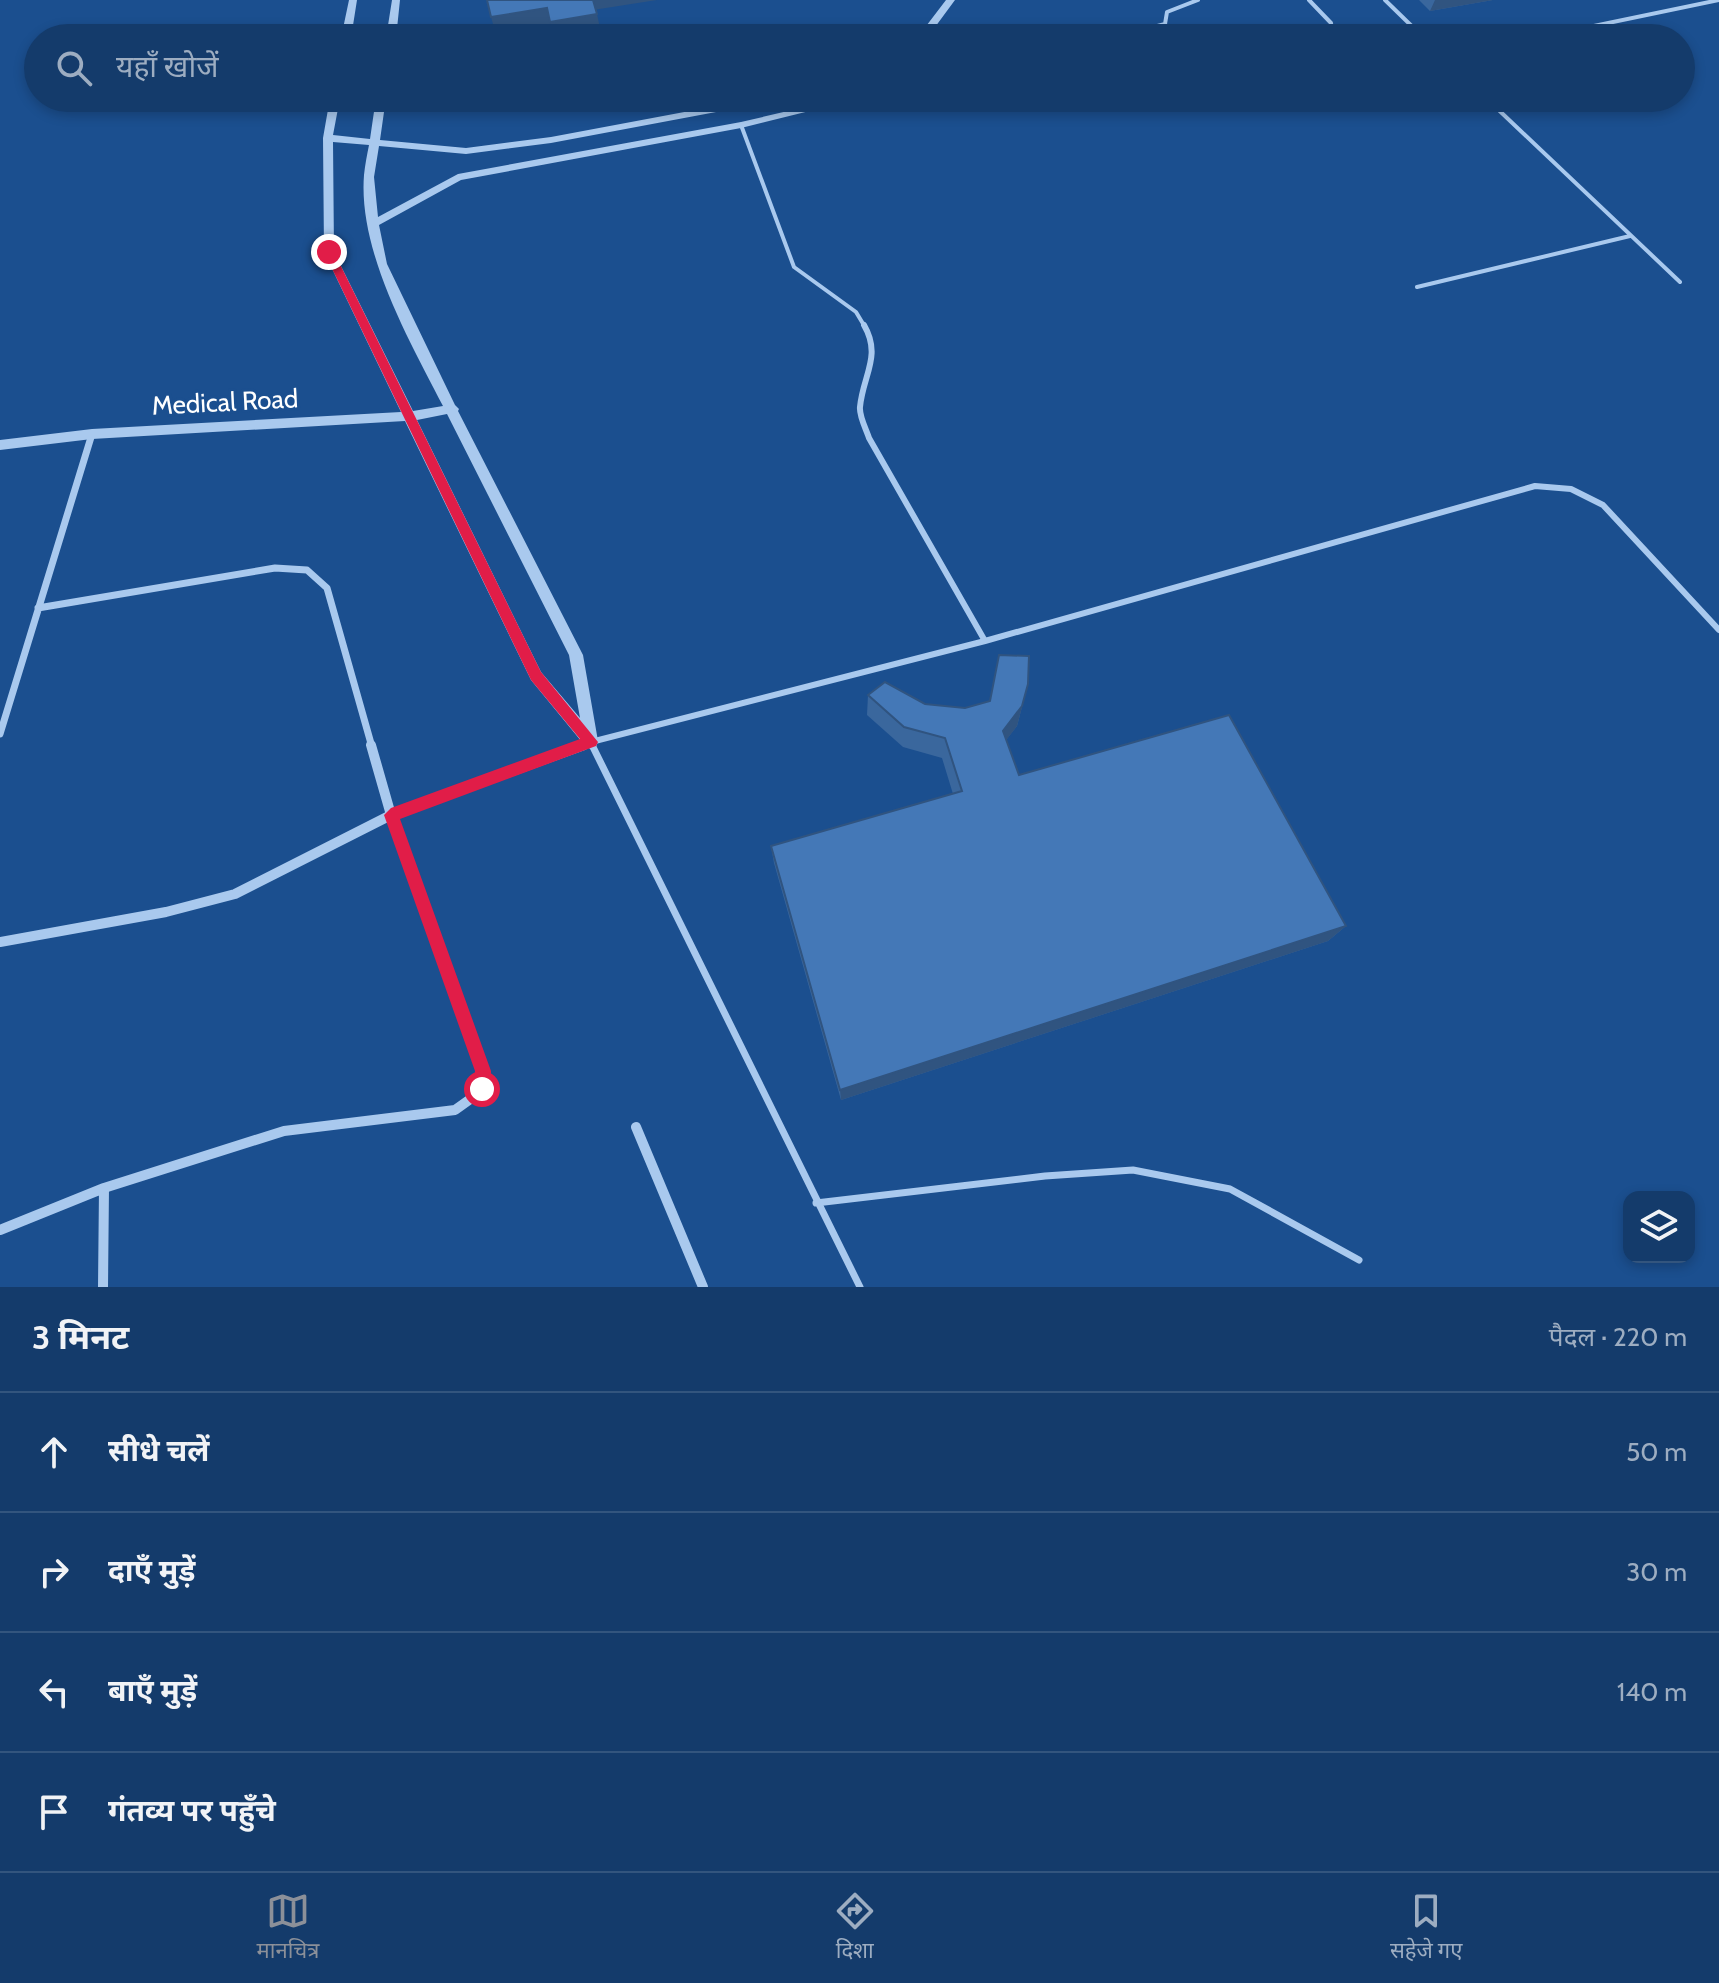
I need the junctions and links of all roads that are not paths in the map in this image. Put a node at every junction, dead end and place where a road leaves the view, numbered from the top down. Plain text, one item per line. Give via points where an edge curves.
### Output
1 (353, 0) edge
2 (396, 0) edge
3 (951, 0) edge
4 (1198, 0) edge
5 (1309, 0) edge
6 (1385, 0) edge
7 (1719, 0) edge
8 (349, 24) edge
9 (393, 24) edge
10 (933, 24) edge
11 (1165, 24) edge
12 (1331, 24) edge
13 (1410, 24) edge
14 (1603, 24) edge
15 (333, 112) edge
16 (379, 112) edge
17 (700, 112) edge
18 (797, 112) edge
19 (1501, 112) edge
20 (741, 125) junction
21 (328, 138) junction
22 (375, 143) junction
23 (373, 224) junction
24 (1630, 236) junction
25 (1680, 282) dead end
26 (1417, 287) dead end
27 (453, 409) junction
28 (411, 416) junction
29 (92, 434) junction
30 (0, 445) edge
31 (38, 608) junction
32 (1719, 630) edge
33 (985, 641) junction
34 (0, 734) edge
35 (591, 742) junction
36 (391, 815) junction
37 (0, 942) edge
38 (636, 1127) dead end
39 (104, 1188) junction
40 (816, 1203) junction
41 (0, 1230) edge
42 (1359, 1260) dead end
43 (103, 1287) edge
44 (703, 1287) edge
45 (860, 1287) edge

1 - 8 street
2 - 9 street
3 - 10 street
4 - 11 lane via 1167,12
5 - 12 lane
6 - 13 lane
7 - 14 lane
15 - 21 street
16 - 22 street
17 - 22 street via 466,151
18 - 20 street
19 - 24 lane
20 - 23 street via 458,177
20 - 33 lane via 794,267 856,312 872,339 873,365 859,409 869,438
21 - 22 street
21 - 28 street via 329,252
22 - 23 street via 369,177
23 - 27 street via 382,264
24 - 25 lane
24 - 26 lane
27 - 28 street, Medical Road
27 - 35 street via 576,655
28 - 29 street, Medical Road
28 - 35 street via 536,676
29 - 30 street, Medical Road
29 - 31 street
31 - 34 street
31 - 36 street via 265,569 315,572 327,588
32 - 33 lane via 1603,505 1556,484
33 - 35 lane
35 - 36 street
35 - 40 lane
36 - 37 street via 235,894
36 - 39 street via 483,1071 482,1089 471,1103 455,1110 284,1131
38 - 44 street
39 - 41 street
39 - 43 street
40 - 42 lane via 1133,1170 1230,1189
40 - 45 lane

